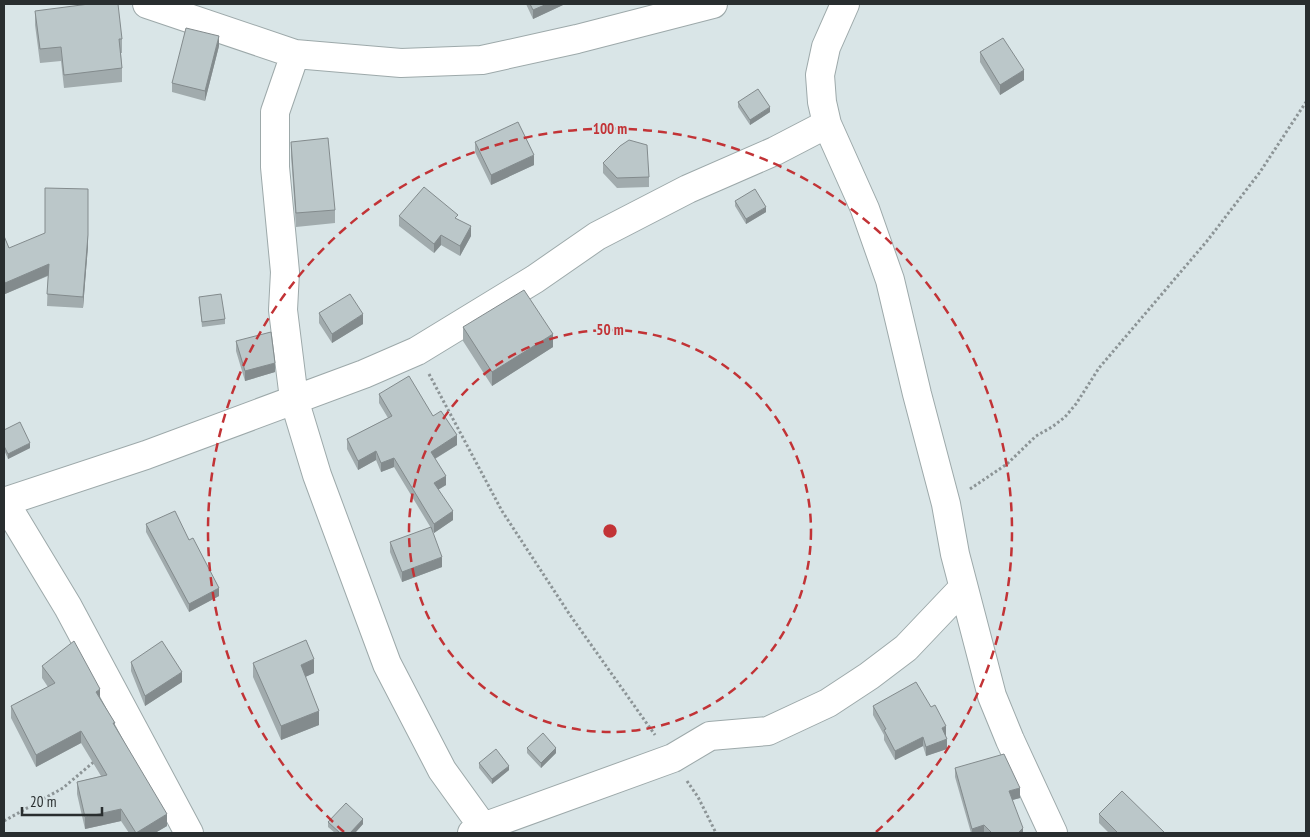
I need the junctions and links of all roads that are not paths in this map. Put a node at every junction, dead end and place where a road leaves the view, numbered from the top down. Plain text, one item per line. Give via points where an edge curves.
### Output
1 (147, 4) edge
2 (713, 4) edge
3 (845, 4) edge
4 (294, 54) junction
5 (827, 124) junction
6 (294, 399) junction
7 (4, 501) edge
8 (964, 588) junction
9 (478, 830) edge
10 (189, 833) edge
11 (1053, 833) edge

1 - 4 street
2 - 4 street via 482,60 401,63
3 - 5 street via 826,47 820,75
4 - 6 street via 275,112 275,167 285,272 283,310
5 - 6 street via 597,236 535,279 417,351
5 - 8 street via 865,209 890,280
6 - 7 street via 146,455
6 - 9 street via 318,475 387,664 442,770
7 - 10 street via 68,608
8 - 9 street via 906,648 828,703 768,731 710,736 673,758
8 - 11 street via 992,696

